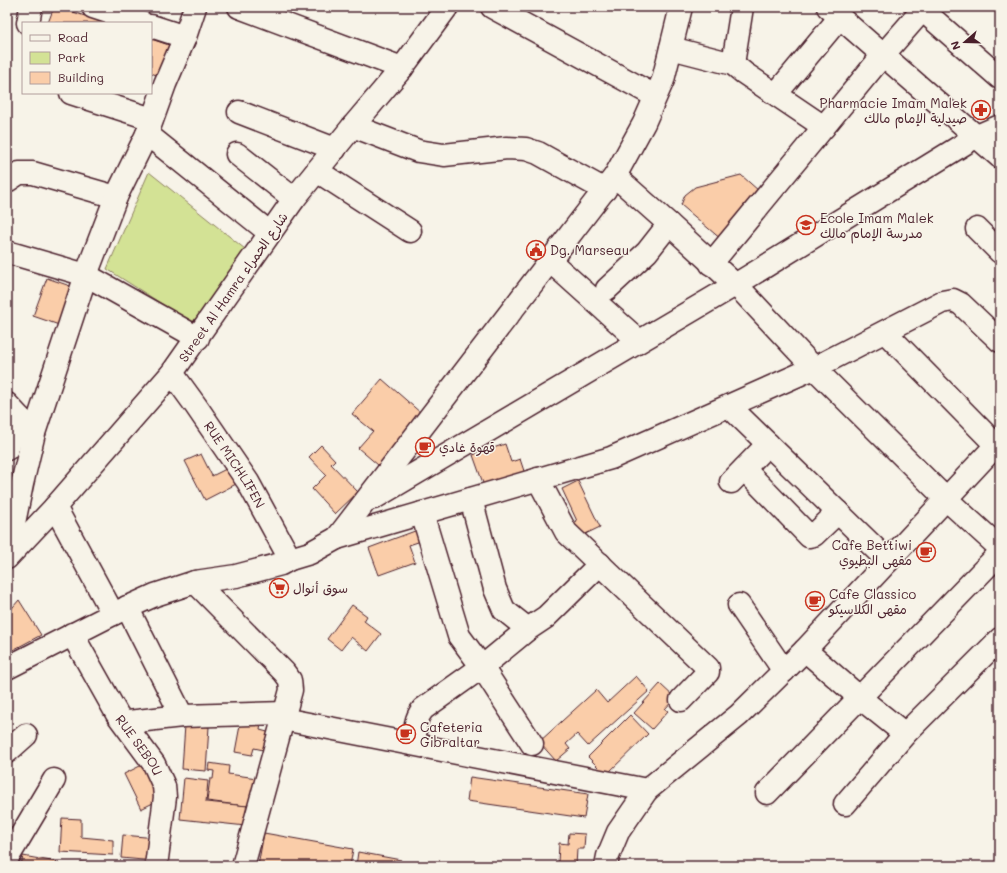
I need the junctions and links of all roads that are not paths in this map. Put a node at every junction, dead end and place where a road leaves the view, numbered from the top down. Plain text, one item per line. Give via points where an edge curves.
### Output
1 (31, 7) edge
2 (93, 7) edge
3 (195, 7) edge
4 (239, 7) edge
5 (448, 7) edge
6 (492, 7) edge
7 (681, 7) edge
8 (742, 7) edge
9 (922, 8) edge
10 (834, 12) edge
11 (28, 22) edge
12 (139, 22) edge
13 (152, 26) edge
14 (185, 37) junction
15 (671, 48) junction
16 (883, 55) junction
17 (733, 64) junction
18 (402, 68) junction
19 (1000, 78) edge
20 (73, 94) edge
21 (776, 94) junction
22 (656, 96) junction
23 (239, 112) dead end
24 (150, 126) junction
25 (353, 126) junction
26 (1000, 126) edge
27 (824, 127) junction
28 (977, 136) junction
29 (335, 150) junction
30 (236, 154) dead end
31 (1000, 158) edge
32 (317, 171) junction
33 (7, 181) edge
34 (610, 183) junction
35 (116, 197) junction
36 (294, 199) junction
37 (669, 224) junction
38 (977, 229) dead end
39 (410, 231) dead end
40 (270, 233) junction
41 (7, 252) edge
42 (1000, 252) edge
43 (550, 261) junction
44 (711, 264) junction
45 (86, 275) junction
46 (735, 285) junction
47 (607, 289) dead end
48 (885, 332) junction
49 (198, 338) junction
50 (1000, 341) edge
51 (639, 342) junction
52 (814, 368) junction
53 (172, 373) junction
54 (729, 406) junction
55 (15, 414) edge
56 (998, 443) edge
57 (768, 444) junction
58 (7, 449) edge
59 (538, 479) junction
60 (471, 499) junction
61 (946, 499) junction
62 (363, 504) junction
63 (55, 507) junction
64 (838, 512) junction
65 (422, 513) junction
66 (337, 538) junction
67 (1000, 548) edge
68 (1000, 553) edge
69 (7, 557) edge
70 (290, 559) junction
71 (888, 561) junction
72 (600, 564) junction
73 (195, 582) junction
74 (739, 605) dead end
75 (120, 610) junction
76 (528, 629) junction
77 (72, 634) junction
78 (1000, 639) edge
79 (805, 650) junction
80 (482, 667) junction
81 (7, 668) edge
82 (784, 671) junction
83 (860, 698) junction
84 (681, 700) dead end
85 (182, 716) junction
86 (284, 716) junction
87 (123, 721) junction
88 (905, 734) junction
89 (26, 735) dead end
90 (415, 744) junction
91 (532, 744) dead end
92 (7, 752) edge
93 (54, 780) dead end
94 (647, 790) junction
95 (767, 793) dead end
96 (845, 804) dead end
97 (7, 858) edge
98 (156, 866) edge
99 (242, 866) edge
100 (606, 866) edge

1 - 11 street
2 - 12 street
3 - 14 street
4 - 18 street
5 - 18 street, Street Al Hamra شارع الحمراء
6 - 22 street
7 - 15 street
8 - 17 street
9 - 16 street
9 - 19 street
10 - 16 street
10 - 21 street
13 - 14 street
14 - 24 street
15 - 17 street
15 - 22 street
16 - 27 street
16 - 28 street
17 - 21 street
18 - 25 street, Street Al Hamra شارع الحمراء
20 - 24 street
21 - 27 street
22 - 34 street via 644,123
23 - 29 street
24 - 35 street
24 - 40 street
25 - 29 street, Street Al Hamra شارع الحمراء
25 - 34 street via 418,151 444,155 507,148 526,149
26 - 28 street
27 - 44 street
28 - 31 street
28 - 46 street
29 - 32 street, Street Al Hamra شارع الحمراء
30 - 36 street
32 - 36 street, Street Al Hamra شارع الحمراء
32 - 39 street
33 - 35 street via 19,173 33,173
34 - 37 street
34 - 43 street
35 - 45 street
36 - 40 street, Street Al Hamra شارع الحمراء
37 - 44 street
37 - 47 street via 646,252
38 - 42 street
40 - 49 street, Street Al Hamra شارع الحمراء
41 - 45 street
43 - 51 street
43 - 62 street
44 - 46 street
45 - 49 street
45 - 55 street
46 - 51 street
46 - 52 street
48 - 50 street via 942,302 953,300 961,304
48 - 52 street
48 - 56 street
49 - 53 street, Street Al Hamra شارع الحمراء
51 - 62 street
52 - 54 street
52 - 61 street
53 - 63 street, Street Al Hamra شارع الحمراء
53 - 70 street, RUE MICHLIFEN via 248,482
54 - 57 street
54 - 59 street via 611,458
55 - 58 street
55 - 69 street via 22,484
56 - 61 street
57 - 64 street
57 - 64 street via 738,476 809,536 814,535
59 - 60 street
59 - 72 street via 566,532
60 - 65 street
60 - 76 street via 495,589 504,610
61 - 67 street
61 - 71 street
62 - 66 street
63 - 69 street, Street Al Hamra شارع الحمراء
63 - 75 street
64 - 71 street
65 - 66 street
65 - 80 street via 459,636
66 - 70 street via 310,553
68 - 83 street
70 - 73 street via 281,564 236,576
71 - 79 street
72 - 76 street via 546,617
72 - 84 street via 708,668 708,672
73 - 75 street via 154,595
73 - 86 street via 290,680 291,690
74 - 82 street
75 - 77 street
75 - 85 street
76 - 80 street
77 - 81 street
77 - 87 street, RUE SEBOU
78 - 88 street
79 - 82 street
79 - 83 street
80 - 90 street via 423,709 415,723
80 - 91 street
82 - 94 street via 738,715
83 - 88 street
83 - 95 street
85 - 86 street
85 - 87 street
86 - 90 street
86 - 99 street
87 - 98 street, RUE SEBOU via 154,764 164,786 165,797
88 - 96 street
89 - 92 street
90 - 94 street
93 - 97 street
94 - 100 street via 618,832

